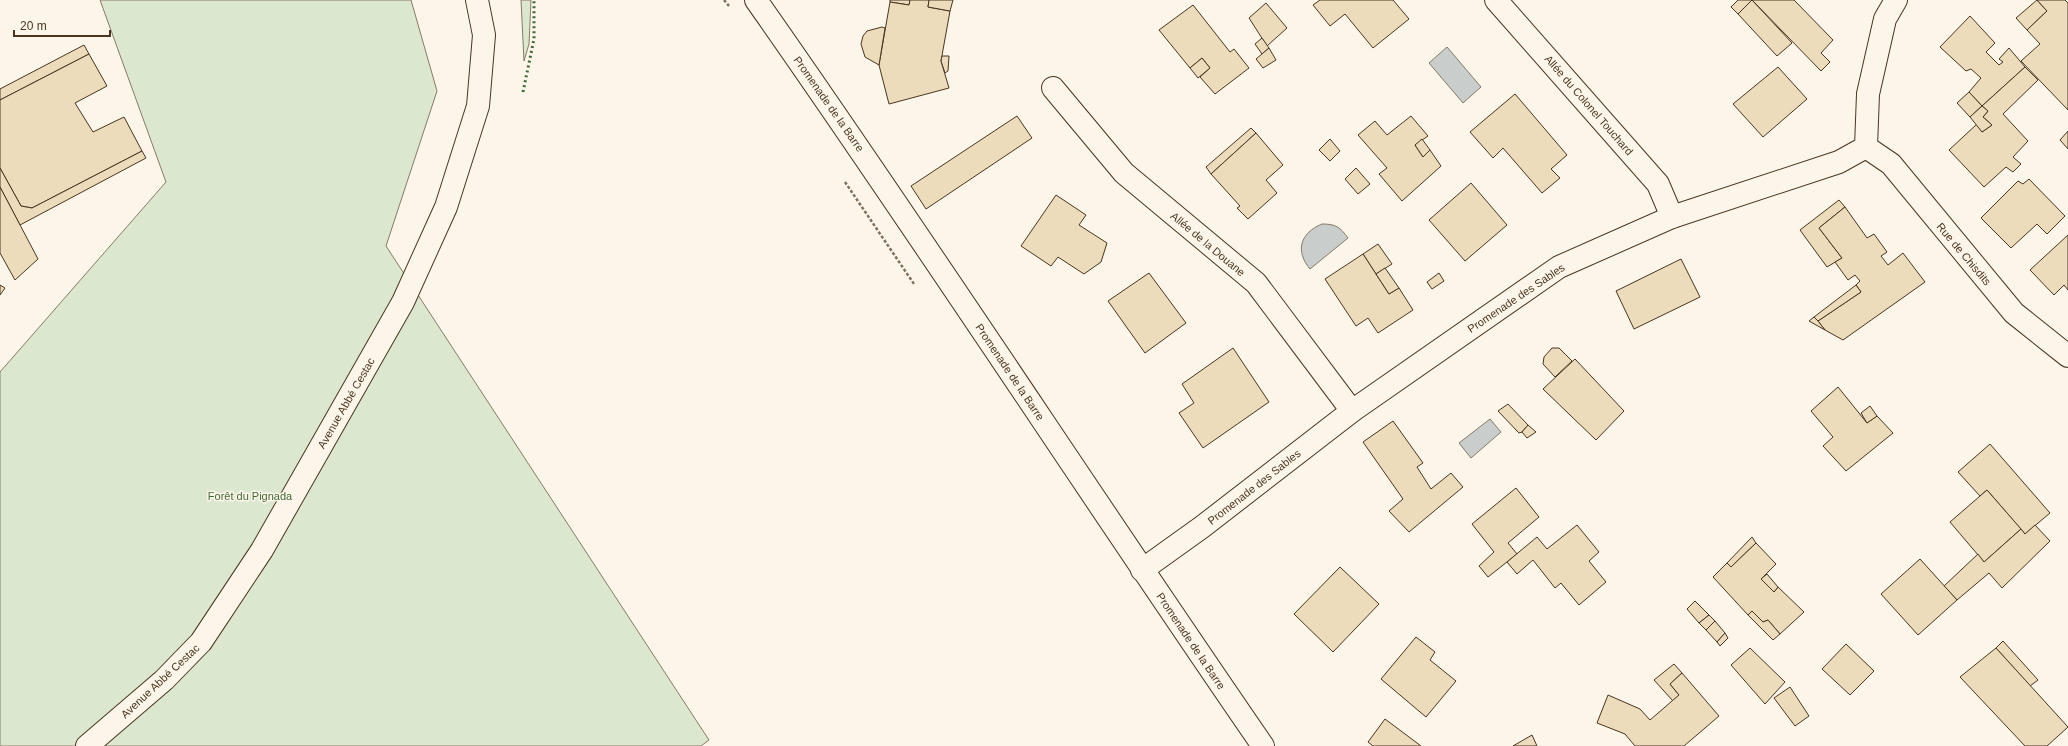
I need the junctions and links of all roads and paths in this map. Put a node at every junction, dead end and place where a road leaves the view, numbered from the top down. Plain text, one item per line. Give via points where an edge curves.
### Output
1 (477, 0) edge
2 (756, 0) edge
3 (1496, 0) edge
4 (1896, 0) edge
5 (1053, 88) dead end
6 (1866, 147) junction
7 (1672, 217) junction
8 (2068, 356) edge
9 (1352, 411) junction
10 (1142, 570) junction
11 (87, 746) edge
12 (1263, 746) edge

1 - 11 street, Avenue Abbé Cestac via 484,35 478,106 446,207 403,302 262,550 201,642 164,680
2 - 10 street, Promenade de la Barre via 868,159
3 - 7 street, Allée du Colonel Touchard via 1658,184
4 - 6 street via 1885,19 1868,94
5 - 9 street, Allée de la Douane via 1124,173 1256,283
6 - 7 street, Promenade des Sables via 1840,162
6 - 8 street, Rue de Chisdits via 1891,164 2014,313
7 - 9 street, Promenade des Sables via 1558,267
9 - 10 street, Promenade des Sables
10 - 12 street, Promenade de la Barre

